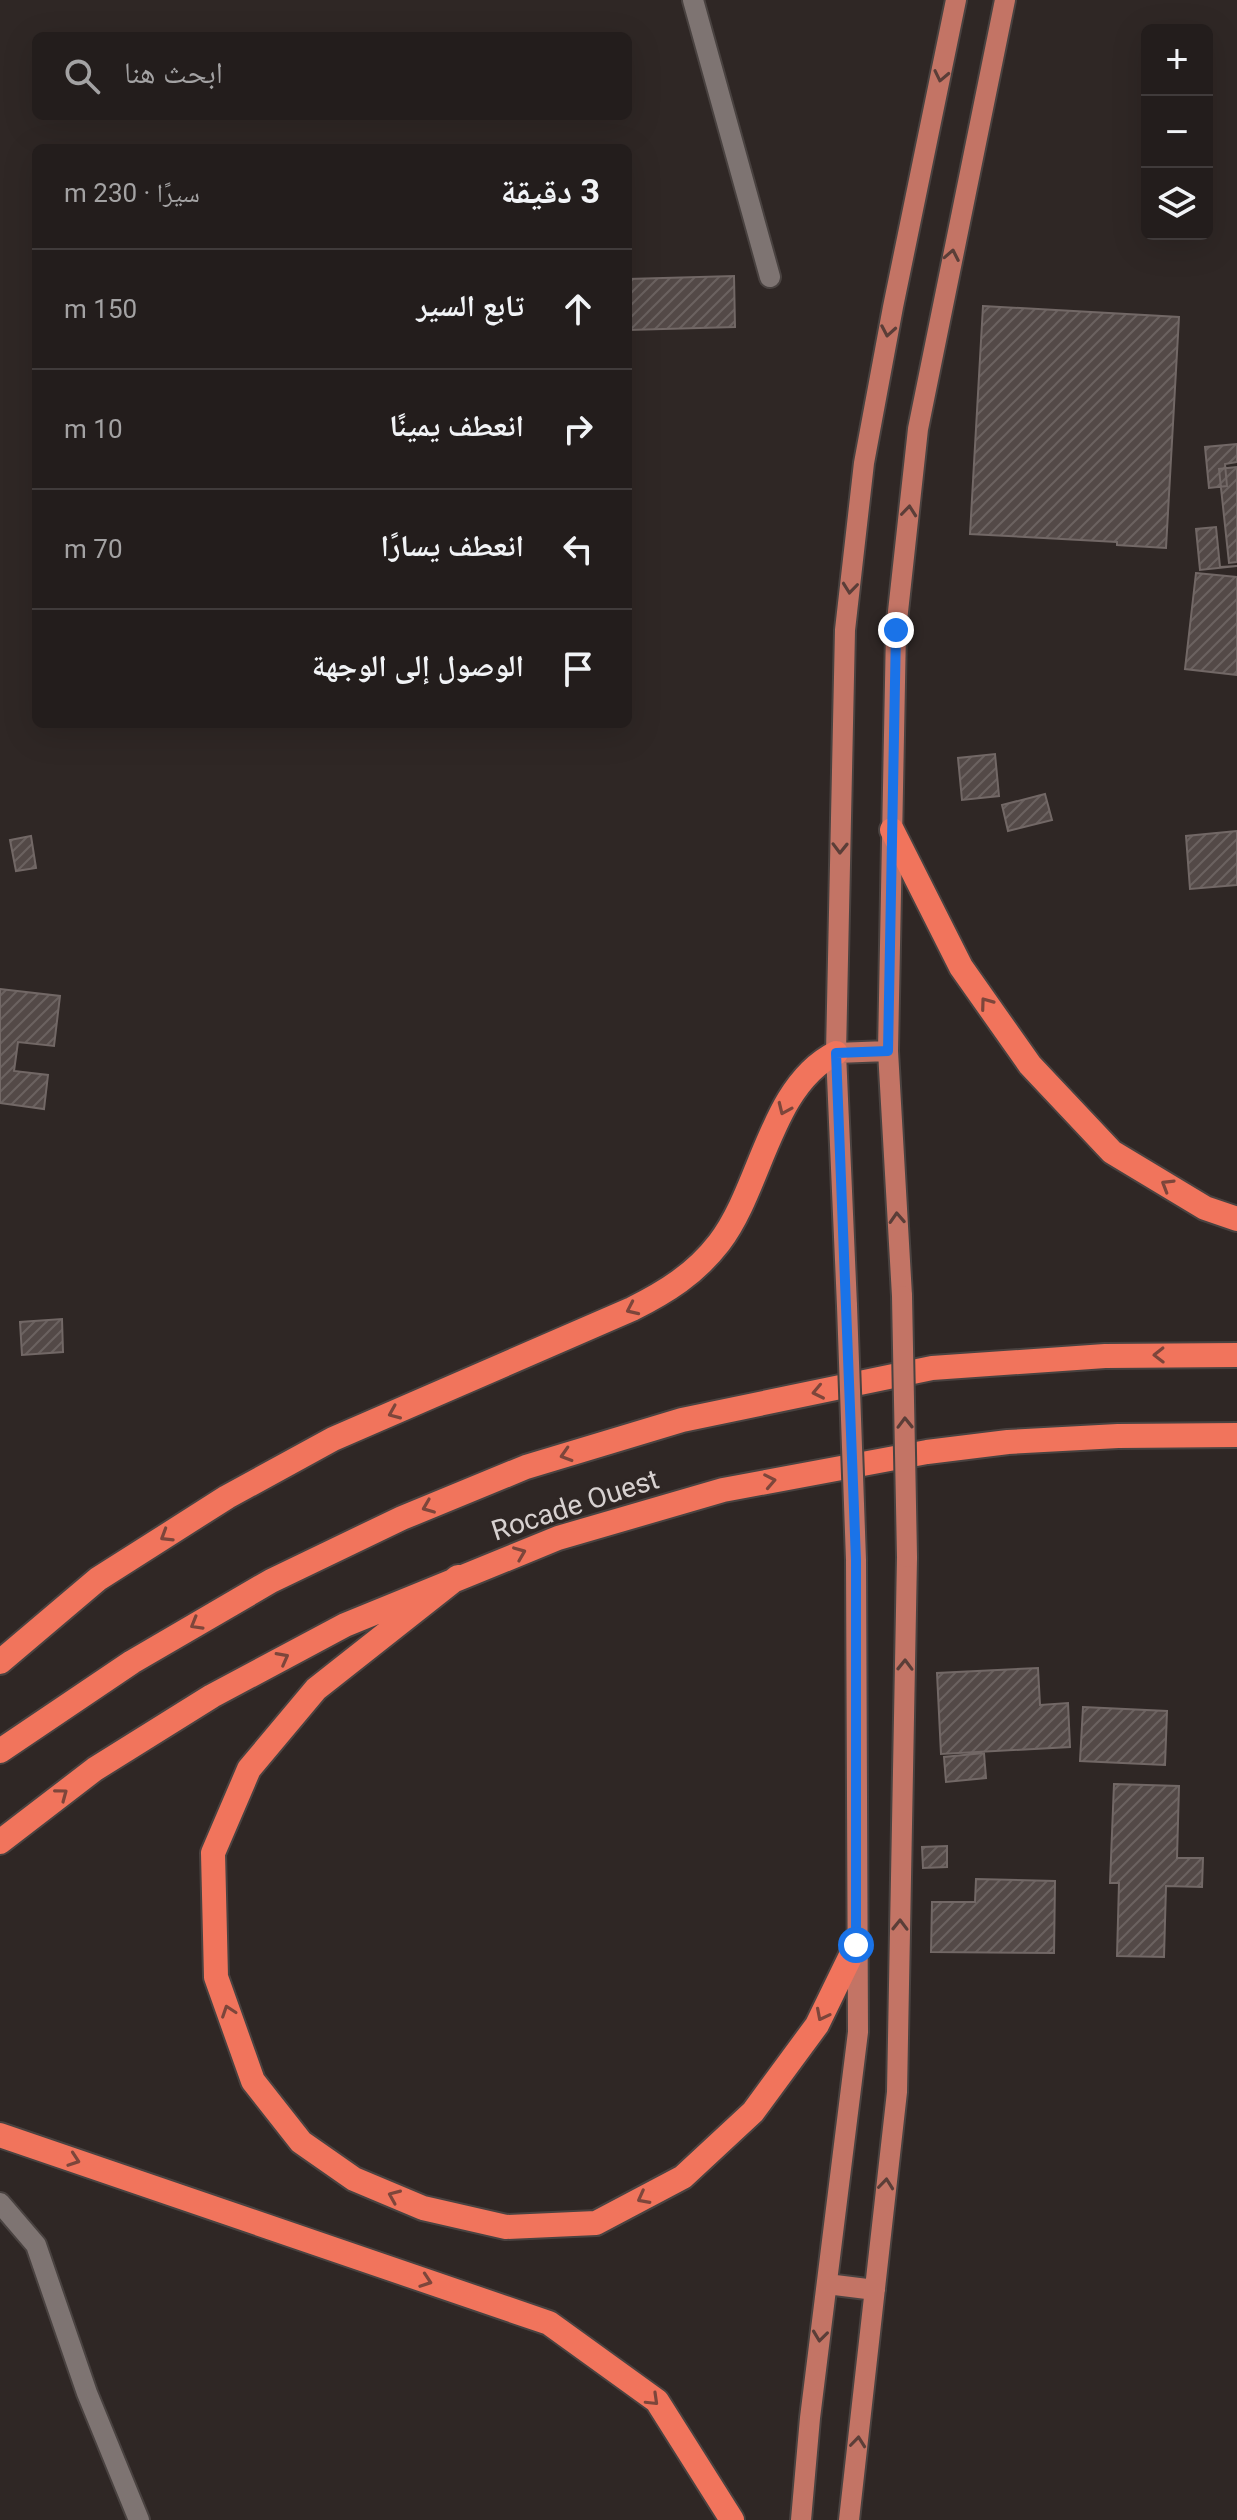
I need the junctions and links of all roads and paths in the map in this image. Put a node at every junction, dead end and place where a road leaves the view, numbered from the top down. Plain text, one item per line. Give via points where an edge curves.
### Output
1 (693, 0) edge
2 (956, 0) edge
3 (1005, 0) edge
4 (770, 277) dead end
5 (892, 830) junction
6 (888, 1051) junction
7 (836, 1053) junction
8 (1237, 1219) edge
9 (1237, 1355) edge
10 (1237, 1435) edge
11 (458, 1577) junction
12 (0, 1662) edge
13 (0, 1751) edge
14 (0, 1842) edge
15 (856, 1945) junction
16 (0, 2135) edge
17 (0, 2203) edge
18 (827, 2284) junction
19 (875, 2290) junction
20 (139, 2520) edge
21 (732, 2520) edge
22 (801, 2520) edge
23 (849, 2520) edge

1 - 4 street
2 -> 7 main road via 864,463 845,630
5 -> 3 main road via 896,630 918,429
5 - 6 main road
8 -> 5 highway via 1205,1208 1112,1152 1030,1065 961,967
6 - 7 main road
19 -> 6 main road, bridge via 897,2092 907,1557 902,1296
7 -> 12 highway via 812,1068 792,1092 720,1241 666,1292 333,1439 227,1497 98,1579
7 - 15 main road, bridge via 856,1560
9 -> 13 highway, Rocade Ouest via 1105,1356 932,1368 682,1420 526,1467 402,1518 271,1581 132,1662
11 -> 10 highway, Rocade Ouest via 558,1538 723,1490 912,1455 1008,1442
14 -> 11 highway, Rocade Ouest via 95,1769 212,1696 345,1625
15 -> 11 highway via 817,2025 753,2112 683,2177 596,2223 506,2227 423,2208 354,2179 301,2142 253,2081 216,1977 213,1853 249,1769 316,1689
15 - 18 main road via 858,2032
16 -> 21 highway via 549,2323 657,2401
17 - 20 street via 36,2245 87,2393
18 - 19 main road
18 -> 22 main road
23 -> 19 main road

